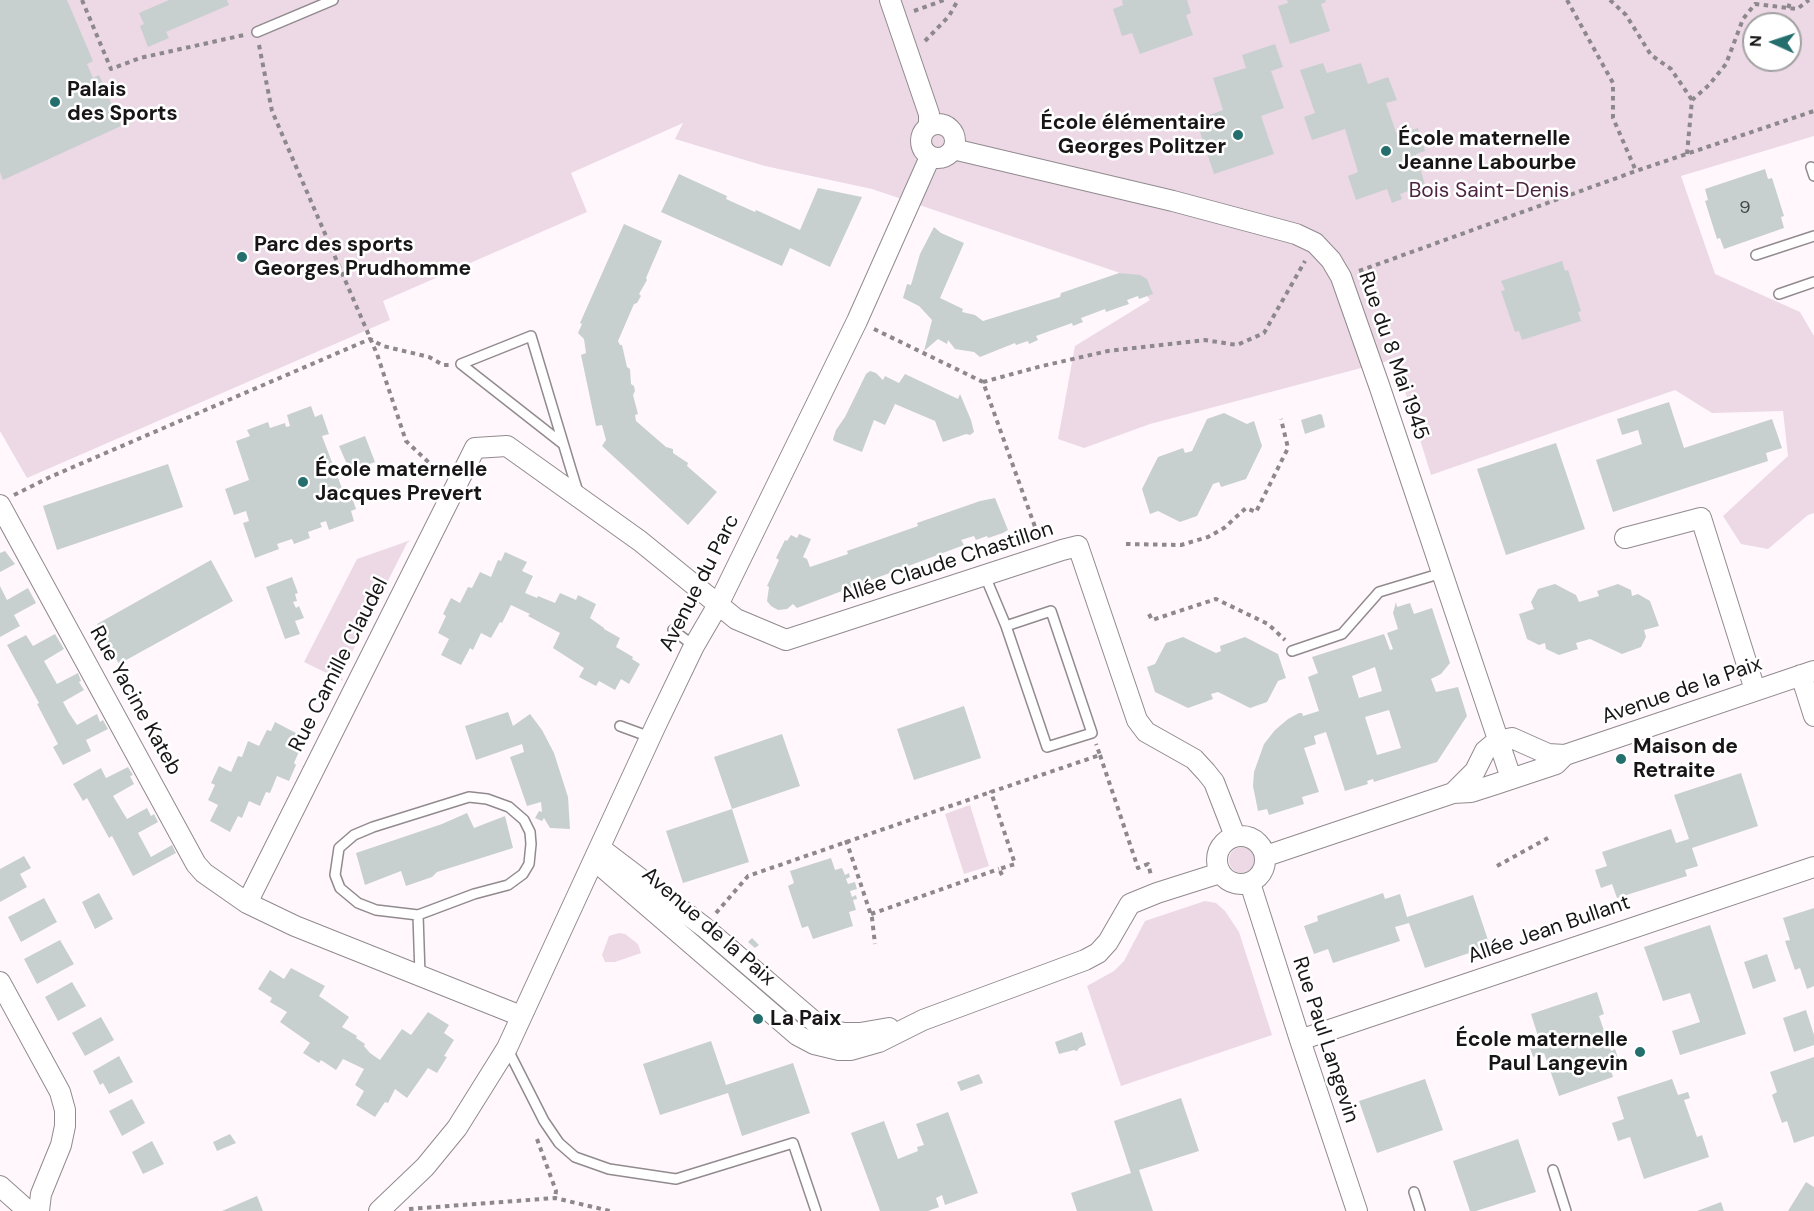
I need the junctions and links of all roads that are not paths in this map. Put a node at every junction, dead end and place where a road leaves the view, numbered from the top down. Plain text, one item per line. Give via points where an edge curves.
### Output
1 (333, 0) edge
2 (893, 9) edge
3 (257, 32) road end
4 (929, 126) junction
5 (954, 149) junction
6 (930, 157) junction
7 (1814, 236) edge
8 (1756, 255) dead end
9 (1814, 282) edge
10 (1779, 294) dead end
11 (563, 444) junction
12 (579, 498) junction
13 (4, 502) edge
14 (1625, 538) dead end
15 (1442, 573) junction
16 (985, 576) junction
17 (719, 603) junction
18 (1006, 626) junction
19 (674, 630) dead end
20 (694, 646) junction
21 (1292, 651) road end
22 (1808, 673) edge
23 (1755, 690) junction
24 (1814, 716) edge
25 (620, 726) dead end
26 (650, 737) junction
27 (1497, 741) junction
28 (1565, 756) junction
29 (1511, 778) junction
30 (1453, 793) junction
31 (1235, 836) junction
32 (597, 854) junction
33 (1266, 856) junction
34 (1814, 867) edge
35 (1220, 873) junction
36 (1250, 883) junction
37 (247, 903) junction
38 (418, 915) junction
39 (420, 975) junction
40 (0, 982) edge
41 (923, 1020) junction
42 (514, 1032) junction
43 (1300, 1040) junction
44 (1553, 1170) dead end
45 (0, 1186) edge
46 (1414, 1192) dead end
47 (382, 1209) edge
48 (28, 1211) edge
49 (39, 1211) edge
50 (816, 1211) edge
51 (1357, 1211) edge
52 (1420, 1211) edge
53 (1566, 1211) edge

1 - 3 lane
2 - 4 street via 929,114
4 - 5 street via 950,128
4 - 6 street via 920,142
5 - 6 street via 944,158
5 - 15 street, Rue du 8 Mai 1945 via 1173,201 1296,234 1315,243 1341,277
6 - 17 street, Avenue du Parc via 857,321
7 - 8 lane
9 - 10 lane
11 - 11 lane via 531,336 461,364
11 - 12 lane
12 - 17 street, Rue Camille Claudel
12 - 37 street, Rue Camille Claudel via 507,446 475,448
13 - 37 street, Rue Yacine Kateb via 196,864
14 - 23 street via 1701,518
15 - 21 lane via 1379,592 1342,634
15 - 27 street, Rue du 8 Mai 1945
16 - 17 street, Allée Claude Chastillon via 786,640 736,619
16 - 18 lane
16 - 31 street, Allée Claude Chastillon via 1078,546 1137,720 1146,732 1194,759 1206,772 1214,782
17 - 20 street, Avenue du Parc
18 - 18 lane via 1051,611 1092,733 1047,747
19 - 20 lane
20 - 26 street, Avenue du Parc
22 - 23 street, Avenue de la Paix
22 - 24 street
23 - 28 street, Avenue de la Paix
25 - 26 lane
26 - 32 street, Avenue du Parc
27 - 28 street via 1512,738 1548,754
27 - 29 street, Rue du 8 Mai 1945
27 - 30 street, Avenue de la Paix
28 - 29 street, Avenue de la Paix via 1556,764
29 - 30 street, Avenue de la Paix via 1471,792
30 - 33 street, Avenue de la Paix
31 - 33 street via 1252,837
31 - 35 street via 1227,840 1217,855
32 - 41 street, Avenue de la Paix via 704,927 825,1028 860,1033
32 - 41 street, Avenue de la Paix via 797,1035 814,1044 851,1050 879,1042
32 - 42 street, Avenue du Parc
33 - 36 street via 1264,869
34 - 43 street, Allée Jean Bullant
35 - 36 street via 1237,884
35 - 41 street, Avenue de la Paix via 1130,904 1108,942 1084,960
36 - 43 street, Rue Paul Langevin
37 - 39 street
38 - 38 lane via 508,885 523,874 529,864 531,843 524,820 509,807 469,797 373,826 339,848 335,875 340,888 357,903 376,910
38 - 39 lane
39 - 42 street
40 - 49 street via 60,1092 65,1110 61,1145 41,1194
42 - 47 street, Avenue du Parc via 457,1128 425,1167
42 - 50 lane via 544,1121 575,1157 609,1169 676,1179 793,1143
43 - 51 street, Rue Paul Langevin
44 - 53 lane
45 - 48 street
46 - 52 lane

